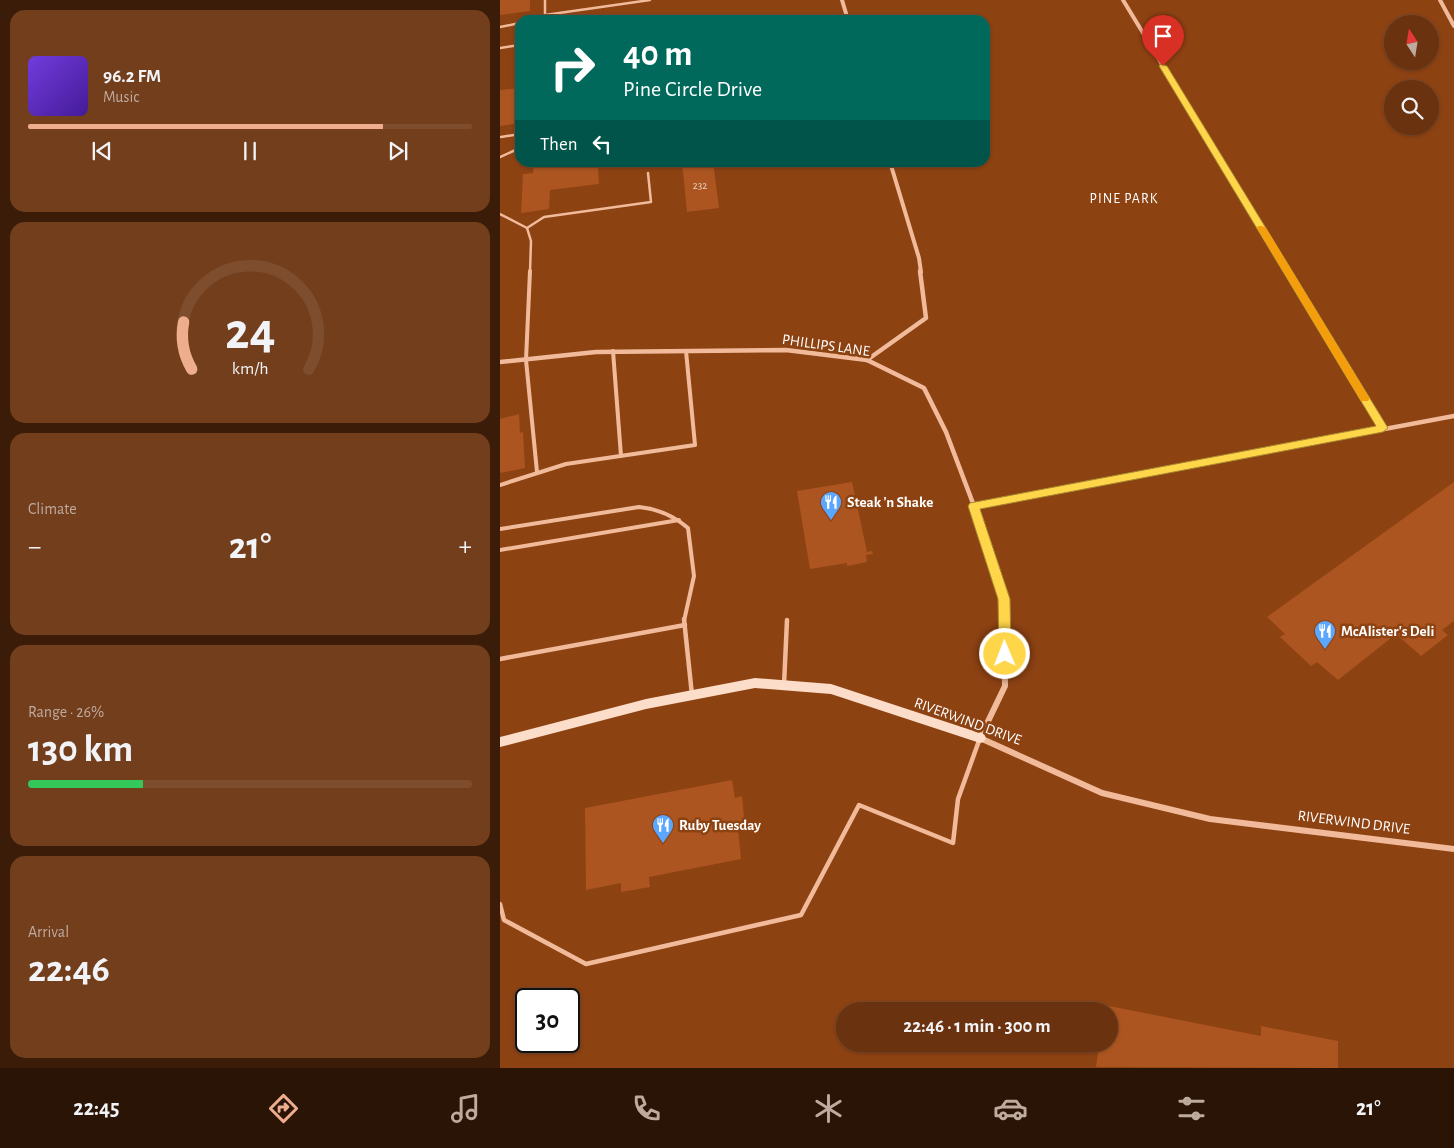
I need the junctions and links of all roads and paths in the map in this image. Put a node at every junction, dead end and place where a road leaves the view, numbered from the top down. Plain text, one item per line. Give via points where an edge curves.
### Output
1 (546, 0) edge
2 (650, 0) edge
3 (842, 0) edge
4 (1123, 0) edge
5 (1440, 0) edge
6 (545, 15) joint
7 (846, 15) edge
8 (515, 24) edge
9 (1454, 26) edge
10 (500, 27) edge
11 (515, 46) edge
12 (500, 48) edge
13 (515, 135) edge
14 (502, 137) dead end
15 (515, 150) edge
16 (500, 156) edge
17 (892, 167) edge
18 (648, 173) dead end
19 (500, 214) edge
20 (527, 228) junction
21 (613, 351) junction
22 (686, 351) junction
23 (526, 360) junction
24 (866, 360) junction
25 (500, 362) edge
26 (1454, 416) edge
27 (1383, 428) junction
28 (621, 456) junction
29 (537, 472) junction
30 (500, 484) edge
31 (974, 506) junction
32 (679, 520) junction
33 (500, 529) edge
34 (500, 550) edge
35 (787, 620) dead end
36 (685, 625) junction
37 (500, 659) edge
38 (784, 685) junction
39 (692, 695) junction
40 (980, 738) junction
41 (500, 742) edge
42 (1454, 850) edge
43 (500, 904) edge

1 - 6 lane
2 - 6 lane
3 - 7 street
4 - 27 street
5 - 9 street
8 - 10 lane
11 - 12 lane
13 - 14 lane
15 - 16 lane
17 - 24 street via 919,258 926,318
18 - 20 lane via 651,202 544,217
19 - 20 lane
20 - 23 lane via 531,241
21 - 22 street, PHILLIPS LANE
21 - 23 street, PHILLIPS LANE
21 - 28 lane
22 - 24 street, PHILLIPS LANE via 786,350
22 - 28 lane via 695,445
23 - 25 street, PHILLIPS LANE
23 - 29 lane
24 - 31 street, PHILLIPS LANE via 924,388 946,432
26 - 27 street
27 - 31 street
28 - 29 lane
29 - 30 lane
31 - 40 street, PHILLIPS LANE via 1004,599 1005,686
32 - 33 lane via 658,509 639,507
32 - 34 lane
32 - 36 lane via 688,528 694,576
35 - 38 lane
36 - 37 lane
36 - 39 lane
38 - 39 street, RIVERWIND DRIVE via 755,683
38 - 40 street, RIVERWIND DRIVE via 831,689
39 - 41 street, RIVERWIND DRIVE
40 - 42 street, RIVERWIND DRIVE via 1102,793 1210,819
40 - 43 lane via 958,800 953,843 860,805 801,915 586,964 504,920

